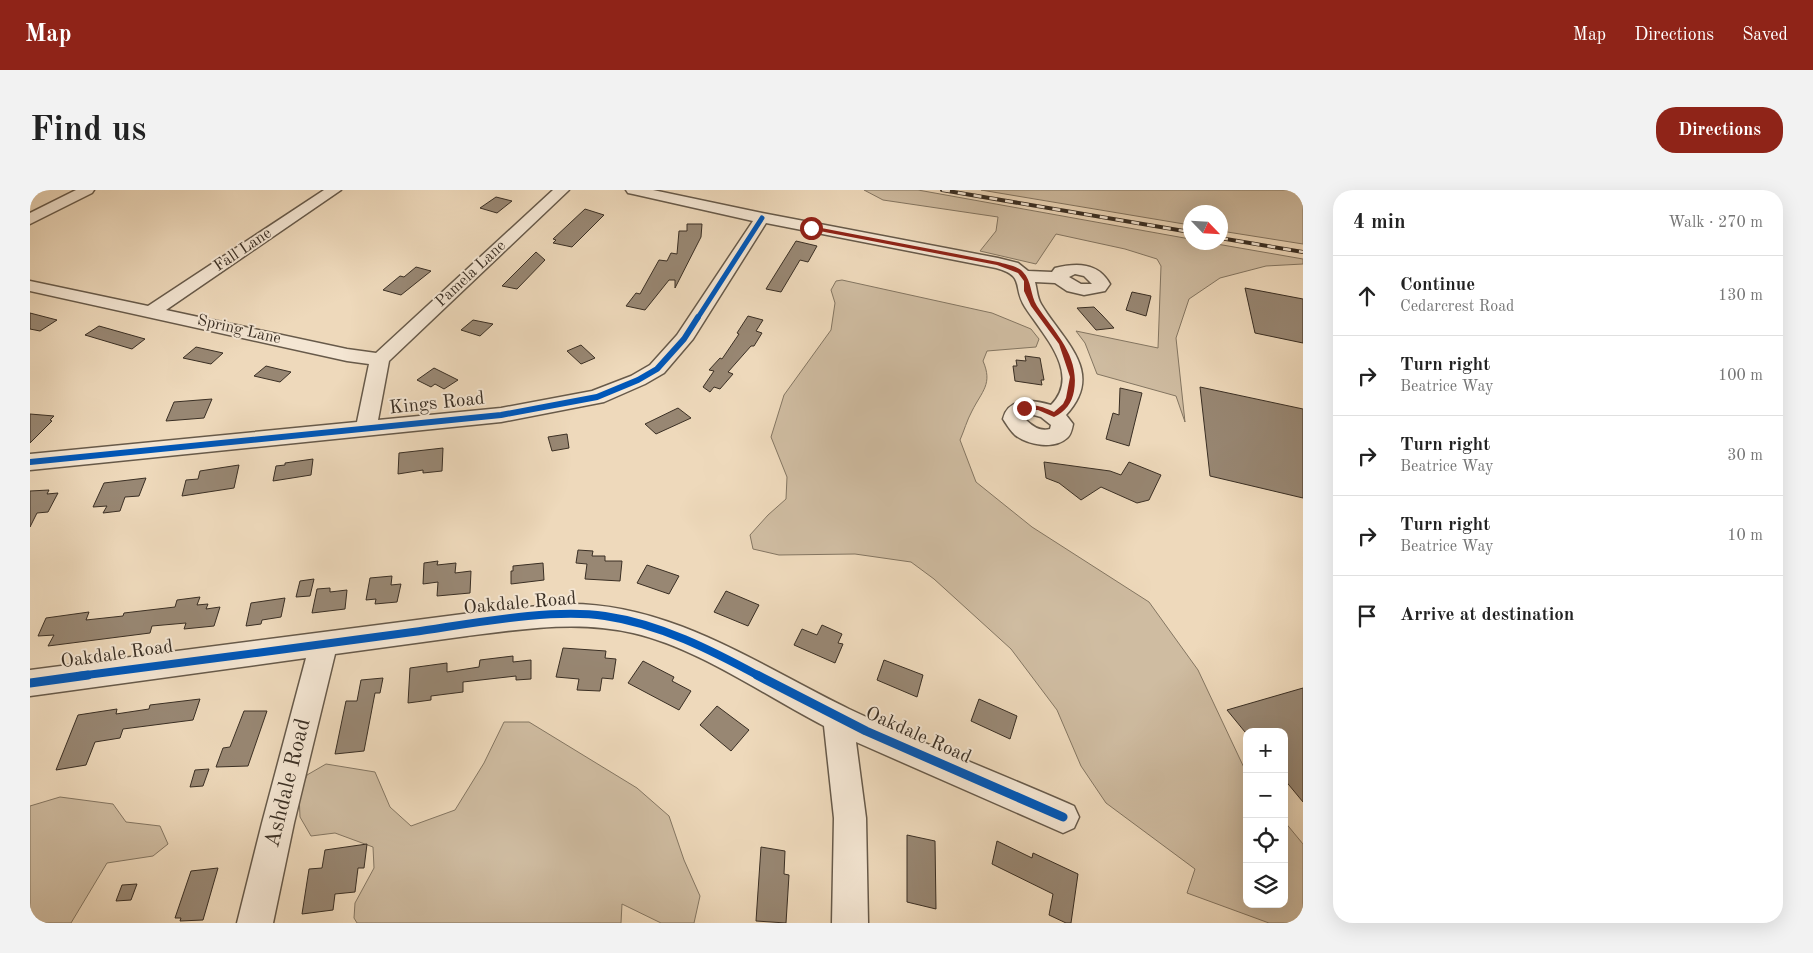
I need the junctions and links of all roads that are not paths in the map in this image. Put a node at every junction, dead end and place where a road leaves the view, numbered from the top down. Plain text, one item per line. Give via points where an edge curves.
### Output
1 (87, 190) edge
2 (334, 190) edge
3 (562, 190) edge
4 (633, 190) edge
5 (762, 218) junction
6 (30, 219) edge
7 (1024, 276) junction
8 (1060, 278) dead end
9 (30, 286) edge
10 (152, 311) junction
11 (380, 359) junction
12 (1054, 415) dead end
13 (366, 428) junction
14 (30, 462) edge
15 (324, 644) junction
16 (30, 683) edge
17 (838, 719) junction
18 (1063, 817) dead end
19 (255, 923) edge
20 (850, 923) edge

1 - 6 street
2 - 10 street, Fall Lane
3 - 11 street, Pamela Lane
4 - 5 street
5 - 7 street via 1012,267
5 - 13 street, Kings Road via 684,339 657,369 638,380 596,397 565,404
7 - 8 street
7 - 12 street via 1030,298 1062,344 1073,377 1069,398
9 - 10 street, Spring Lane
10 - 11 street, Spring Lane
11 - 13 street
13 - 14 street, Kings Road
15 - 16 street, Oakdale Road
15 - 17 street, Oakdale Road via 502,620 604,616 643,625 697,644
15 - 19 street, Ashdale Road
17 - 18 street, Oakdale Road
17 - 20 street via 850,818

